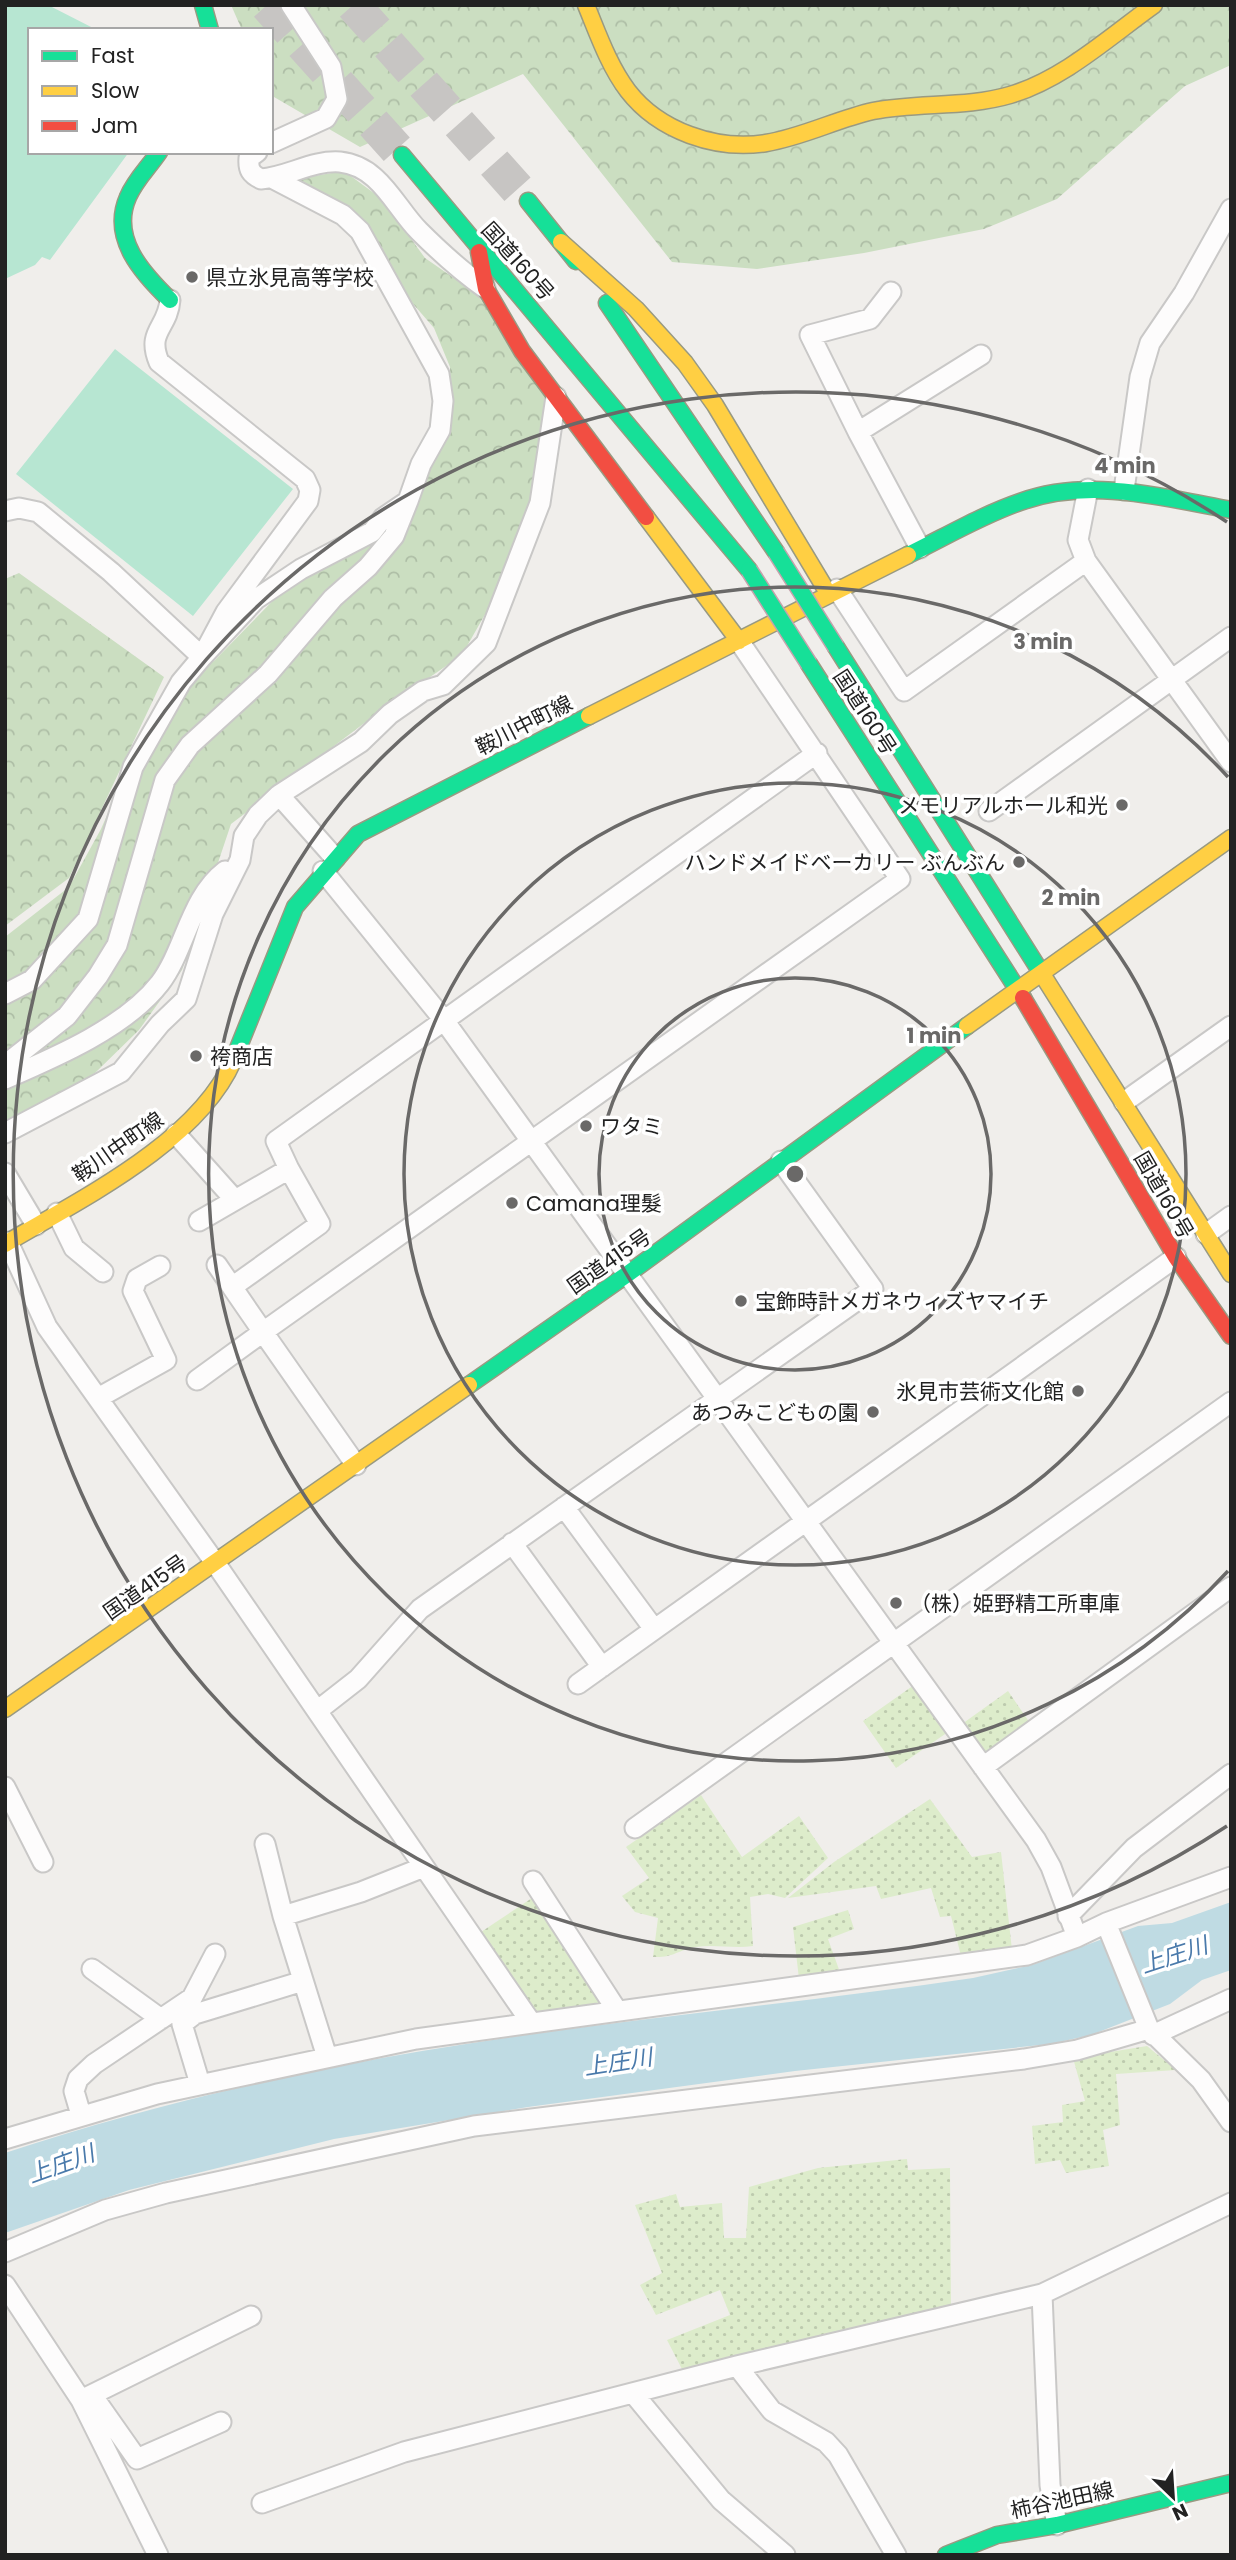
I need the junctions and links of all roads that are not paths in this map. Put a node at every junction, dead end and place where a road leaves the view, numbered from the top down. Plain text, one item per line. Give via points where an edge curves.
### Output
1 (202, 5) edge
2 (291, 5) edge
3 (586, 5) edge
4 (1154, 5) edge
5 (209, 28) edge
6 (273, 142) edge
7 (158, 154) edge
8 (254, 154) edge
9 (402, 155) tunnel mouth
10 (272, 178) junction
11 (528, 201) tunnel mouth
12 (1231, 209) edge
13 (561, 242) junction
14 (478, 248) junction
15 (486, 289) junction
16 (891, 292) dead end
17 (170, 300) joint
18 (981, 355) dead end
19 (556, 396) junction
20 (858, 432) junction
21 (1088, 489) junction
22 (1124, 491) junction
23 (408, 501) junction
24 (1231, 510) edge
25 (5, 511) edge
26 (920, 548) junction
27 (1086, 561) junction
28 (832, 591) junction
29 (1231, 637) edge
30 (739, 640) junction
31 (202, 657) junction
32 (1171, 680) junction
33 (817, 753) junction
34 (1231, 762) edge
35 (279, 795) junction
36 (989, 811) dead end
37 (1231, 838) edge
38 (240, 860) junction
39 (329, 864) junction
40 (1042, 972) junction
41 (1019, 988) junction
42 (5, 994) edge
43 (443, 1019) junction
44 (1231, 1026) edge
45 (5, 1065) edge
46 (5, 1079) edge
47 (1124, 1102) junction
48 (5, 1133) edge
49 (176, 1134) junction
50 (530, 1140) junction
51 (781, 1161) junction
52 (289, 1169) junction
53 (5, 1173) edge
54 (235, 1200) junction
55 (57, 1213) junction
56 (1231, 1216) edge
57 (199, 1221) dead end
58 (36, 1225) junction
59 (1206, 1234) junction
60 (6, 1243) edge
61 (1177, 1257) junction
62 (217, 1265) dead end
63 (160, 1266) dead end
64 (103, 1272) dead end
65 (629, 1273) junction
66 (1231, 1273) edge
67 (232, 1287) junction
68 (263, 1332) junction
69 (1231, 1336) edge
70 (197, 1380) dead end
71 (98, 1398) junction
72 (718, 1398) junction
73 (1231, 1402) edge
74 (356, 1465) junction
75 (564, 1507) junction
76 (805, 1520) junction
77 (512, 1544) junction
78 (216, 1564) junction
79 (1231, 1587) edge
80 (653, 1629) junction
81 (894, 1645) junction
82 (602, 1667) junction
83 (578, 1684) dead end
84 (5, 1709) edge
85 (317, 1711) junction
86 (983, 1767) junction
87 (1231, 1774) edge
88 (5, 1787) edge
89 (635, 1828) dead end
90 (265, 1844) dead end
91 (43, 1862) dead end
92 (424, 1867) junction
93 (1231, 1877) edge
94 (533, 1881) dead end
95 (283, 1916) junction
96 (1068, 1916) junction
97 (1108, 1926) junction
98 (1077, 1937) junction
99 (215, 1954) dead end
100 (92, 1969) dead end
101 (303, 1980) junction
102 (1231, 1998) edge
103 (616, 2009) junction
104 (161, 2019) junction
105 (530, 2021) junction
106 (1151, 2032) junction
107 (327, 2057) junction
108 (200, 2084) junction
109 (81, 2115) junction
110 (1231, 2122) edge
111 (5, 2139) edge
112 (1231, 2203) edge
113 (5, 2252) edge
114 (5, 2285) edge
115 (1042, 2294) junction
116 (251, 2316) dead end
117 (737, 2366) junction
118 (633, 2393) junction
119 (86, 2397) junction
120 (221, 2422) dead end
121 (1231, 2483) edge
122 (262, 2503) dead end
123 (1056, 2525) junction
124 (159, 2555) edge
125 (785, 2555) edge
126 (896, 2555) edge
127 (946, 2555) edge

1 - 5 main road
2 - 6 street via 331,67 337,99 326,118
3 - 4 main road via 629,92 651,113 680,131 718,142 763,144 857,114 1010,95 1046,79
7 - 17 main road via 128,198 125,239 143,274
8 - 10 street via 248,158 253,175
9 - 14 main road, 国道160号
10 - 15 street via 317,163 360,167 379,181 450,262
10 - 23 street via 343,215 360,231 439,374 443,401 440,430
11 - 13 main road, 国道160号
12 - 22 street via 1150,343 1140,377
13 - 28 main road via 636,309 685,363
13 - 40 main road, 国道160号, bridge via 776,552
14 - 15 main road
14 - 41 main road, 国道160号, bridge via 749,570
15 - 19 main road via 522,351
16 - 20 street via 870,319 810,335
17 - 31 street via 169,315 153,346 159,362 305,479 310,490 308,501 226,612
18 - 20 street
19 - 30 main road
19 - 35 street via 540,503 486,643 443,685 423,691 361,742
20 - 26 street
21 - 22 main road, 鞍川中町線
21 - 26 main road, 鞍川中町線 via 1021,501
21 - 27 street via 1078,540
22 - 24 main road, 鞍川中町線
23 - 31 street via 372,532 301,569 256,600
23 - 45 street via 394,536 369,567 333,598 268,674 190,745 166,780 117,945 67,1016
25 - 31 street via 38,512
26 - 28 main road, 鞍川中町線
27 - 28 street via 904,691
27 - 32 street
28 - 30 main road, 鞍川中町線
29 - 32 street
30 - 33 street
30 - 39 main road, 鞍川中町線 via 358,834
31 - 42 street via 181,682 133,767 88,919 32,980
32 - 34 street
32 - 36 street
33 - 43 street
33 - 50 street via 900,878
35 - 38 street via 244,836
35 - 39 street
37 - 40 main road, 国道415号
38 - 46 street via 220,876 192,917 160,982 123,1020
38 - 48 street via 213,914 186,999 121,1072
39 - 43 street
39 - 49 main road, 鞍川中町線 via 295,907 230,1069
40 - 41 main road, 国道415号
40 - 47 main road, 国道160号
41 - 51 main road, 国道415号
41 - 61 main road, 国道160号
43 - 50 street
43 - 52 street via 276,1142
44 - 47 street
47 - 59 main road, 国道160号
49 - 54 street
49 - 55 main road, 鞍川中町線 via 124,1173
50 - 65 street
50 - 68 street
51 - 65 main road, 国道415号
51 - 72 street via 873,1289
52 - 54 street
52 - 67 street via 320,1224
53 - 58 street
54 - 57 street
55 - 58 main road, 鞍川中町線
55 - 64 street via 75,1248
56 - 59 street
58 - 60 main road, 鞍川中町線
59 - 66 main road, 国道160号
60 - 71 street via 47,1327
61 - 69 main road, 国道160号
61 - 76 street
62 - 67 street
63 - 71 street via 137,1279 133,1291 166,1360
65 - 72 street
65 - 74 main road, 国道415号
67 - 68 street
68 - 70 street
68 - 74 street
71 - 78 street
72 - 75 street
72 - 76 street
73 - 81 street
74 - 78 main road, 国道415号
75 - 77 street
75 - 80 street
76 - 80 street
76 - 81 street
77 - 82 street
77 - 85 street via 420,1609 358,1679
78 - 84 main road, 国道415号
78 - 85 street
79 - 86 street
80 - 82 street
81 - 86 street
81 - 89 street
82 - 83 street
85 - 92 street
86 - 96 street via 1051,1867
87 - 96 street via 1134,1848
88 - 91 street
90 - 95 street
92 - 95 street
92 - 105 street
93 - 97 street
94 - 103 street
95 - 101 street
96 - 98 street
97 - 98 street
97 - 106 street
98 - 103 street via 1027,1955
99 - 104 street via 192,1998
100 - 104 street
101 - 107 street
101 - 108 street via 195,2014 182,2024
102 - 106 street
103 - 105 street
104 - 109 street via 78,2079 74,2091
105 - 107 street
106 - 110 street via 1201,2080
106 - 113 street via 1024,2059 474,2126 166,2193 105,2210
107 - 108 street
108 - 109 street
109 - 111 street
112 - 115 street
114 - 119 street
115 - 117 street
115 - 123 street via 1050,2485
116 - 119 street
117 - 118 street
117 - 126 street via 772,2411 826,2442 838,2455
118 - 122 street via 404,2452
118 - 125 street via 721,2500
119 - 120 street via 137,2459
119 - 124 street
121 - 123 main road, 柿谷池田線
123 - 127 main road, 柿谷池田線 via 997,2535

